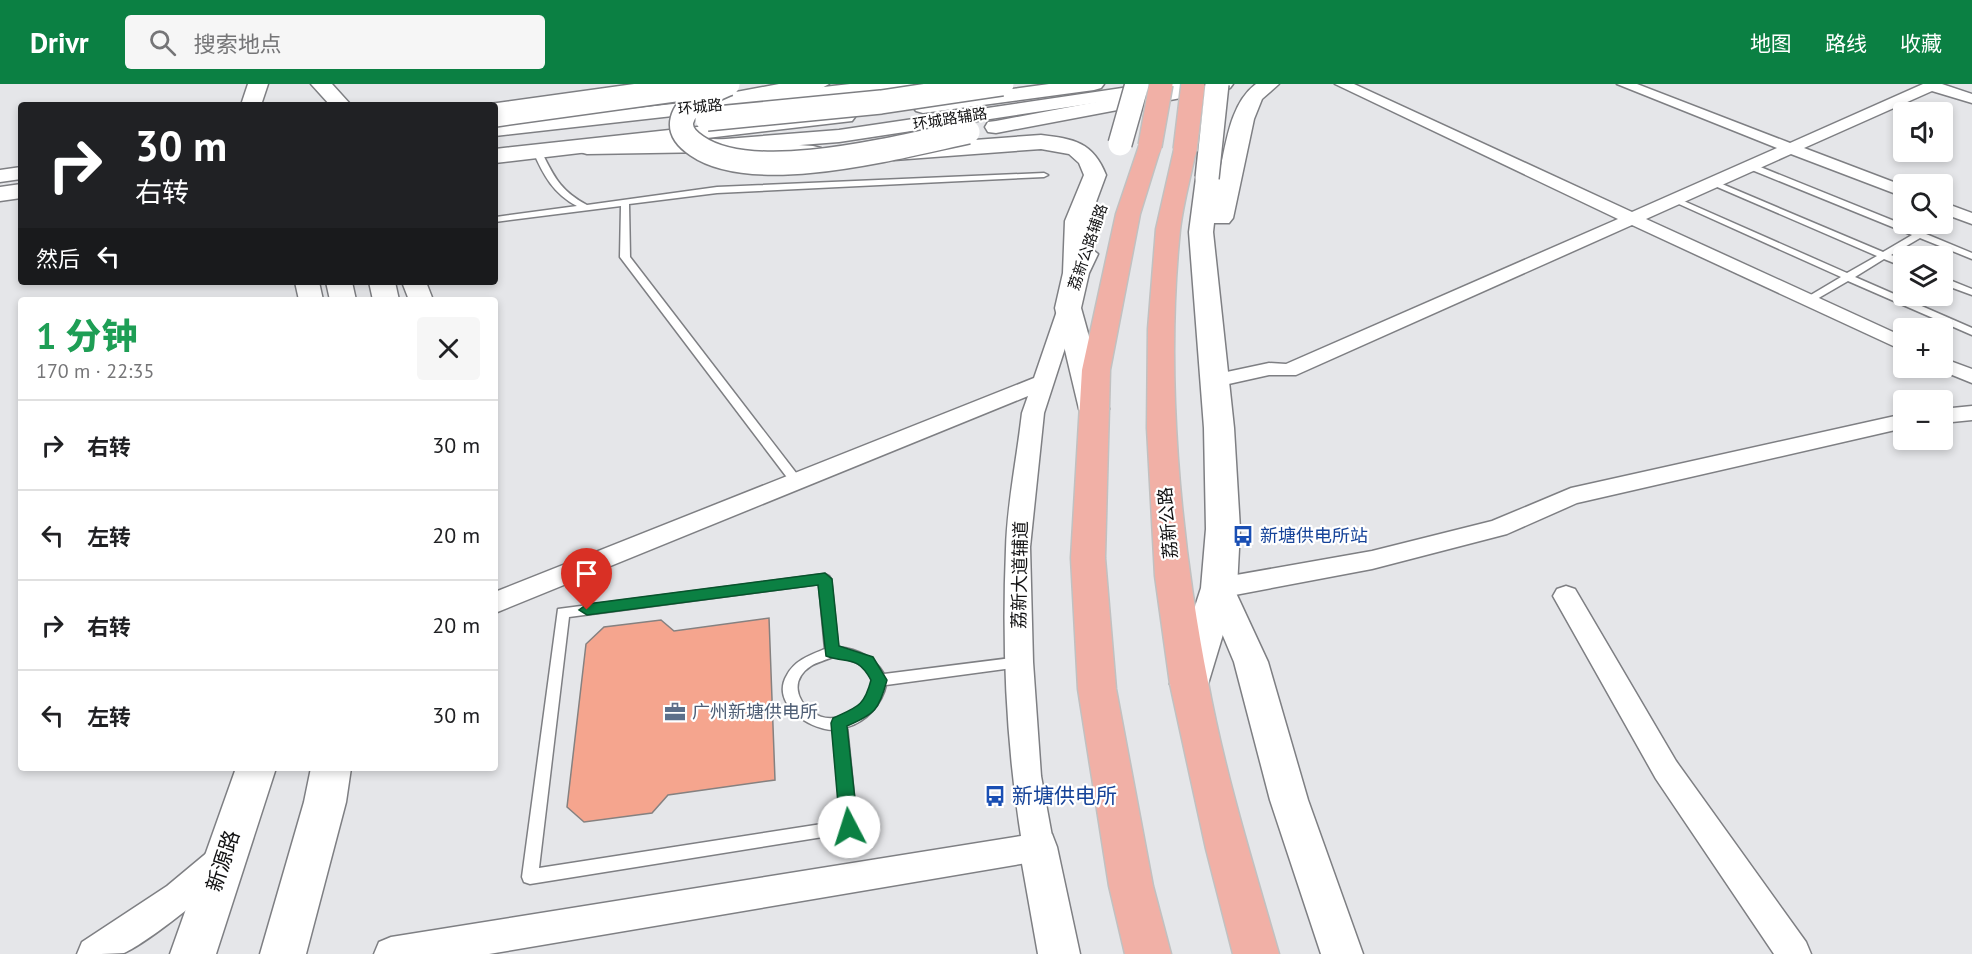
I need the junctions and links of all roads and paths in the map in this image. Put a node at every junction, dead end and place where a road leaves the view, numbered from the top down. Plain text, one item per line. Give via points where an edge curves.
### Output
1 (720, 84) edge
2 (728, 84) edge
3 (820, 84) edge
4 (904, 84) edge
5 (1002, 84) edge
6 (1094, 84) edge
7 (1137, 84) edge
8 (1161, 84) edge
9 (1186, 84) edge
10 (1193, 84) edge
11 (1217, 84) edge
12 (1225, 84) edge
13 (1269, 84) edge
14 (1342, 84) edge
15 (1624, 84) edge
16 (1934, 85) edge
17 (1075, 86) edge
18 (269, 88) edge
19 (635, 88) dead end
20 (312, 89) edge
21 (1972, 99) edge
22 (254, 102) edge
23 (336, 102) edge
24 (681, 109) junction
25 (640, 113) junction
26 (498, 117) edge
27 (498, 117) edge
28 (498, 130) edge
29 (498, 138) edge
30 (1120, 144) junction
31 (713, 146) junction
32 (1791, 148) junction
33 (547, 150) junction
34 (498, 156) edge
35 (1750, 166) junction
36 (18, 173) edge
37 (1044, 175) dead end
38 (0, 176) edge
39 (18, 182) edge
40 (1712, 183) junction
41 (0, 184) edge
42 (1893, 188) edge
43 (18, 191) edge
44 (0, 194) edge
45 (1674, 200) junction
46 (625, 202) junction
47 (586, 208) junction
48 (18, 212) edge
49 (0, 214) edge
50 (1128, 214) junction
51 (1631, 219) junction
52 (498, 220) edge
53 (1893, 224) edge
54 (1919, 234) joint
55 (1884, 255) junction
56 (1972, 256) edge
57 (1893, 259) edge
58 (1076, 273) junction
59 (1848, 277) junction
60 (1953, 284) edge
61 (1208, 291) junction
62 (1972, 292) edge
63 (1807, 301) junction
64 (1068, 308) junction
65 (1972, 332) edge
66 (1893, 340) edge
67 (1953, 368) edge
68 (1972, 377) edge
69 (1215, 381) junction
70 (1043, 382) junction
71 (1095, 412) junction
72 (1972, 413) edge
73 (1953, 416) edge
74 (1893, 424) edge
75 (796, 481) junction
76 (1219, 588) junction
77 (1566, 596) dead end
78 (498, 602) edge
79 (832, 652) junction
80 (1019, 662) junction
81 (879, 680) junction
82 (1189, 684) junction
83 (839, 723) junction
84 (239, 771) edge
85 (255, 771) edge
86 (333, 780) edge
87 (230, 839) junction
88 (1038, 847) junction
89 (93, 954) edge
90 (193, 954) edge
91 (283, 954) edge
92 (391, 954) edge
93 (1059, 954) edge
94 (1148, 954) edge
95 (1256, 954) edge
96 (1342, 954) edge
97 (1794, 954) edge

1 - 26 main road, bridge
2 - 12 main road, bridge via 694,102 681,123 682,130 692,142 727,158 763,162 800,161
3 - 24 street via 746,94
4 - 24 main road, 环城路
5 - 29 main road, bridge via 881,102
6 - 17 main road
7 - 30 main road, 荔新公路辅路, bridge
8 - 50 main road, bridge via 1150,146
9 - 31 street, 环城路辅路 via 850,134
10 - 82 main road, 荔新公路, bridge via 1185,150 1168,230 1162,428 1172,576
11 - 61 main road, bridge via 1201,232
13 - 61 main road via 1253,96 1243,119
14 - 51 street
15 - 32 street
16 - 21 street
16 - 32 street
17 - 33 main road
18 - 22 main road
19 - 25 lane
20 - 23 main road
24 - 25 main road, 环城路
25 - 27 street
25 - 28 main road, 环城路
30 - 50 main road
30 - 58 main road, 荔新公路辅路 via 1096,227
31 - 33 street, 环城路辅路
31 - 58 main road via 867,154 1035,141 1073,149 1089,160 1095,175 1077,221
32 - 35 street
32 - 42 street
33 - 34 main road
33 - 47 lane via 553,186
35 - 40 street
35 - 53 lane
36 - 38 street
37 - 46 lane via 763,187
39 - 41 main road
40 - 45 street
40 - 55 lane
43 - 44 main road
45 - 51 street
45 - 59 lane
46 - 47 lane
46 - 75 lane via 625,257
47 - 52 lane
48 - 49 main road
50 - 71 main road via 1101,335
51 - 63 street
51 - 69 street via 1288,371 1269,369
54 - 55 lane
54 - 56 lane
55 - 57 lane
55 - 59 lane
58 - 64 main road, 荔新公路辅路
59 - 63 lane
59 - 65 lane
60 - 62 lane
61 - 69 main road
63 - 66 street
64 - 70 street, 荔新大道辅道
64 - 71 main road, 荔新公路辅路
67 - 68 street
69 - 76 main road via 1223,529
70 - 75 street
70 - 80 street, 荔新大道辅道 via 1033,413 1018,547
71 - 94 main road via 1088,558 1092,637 1109,764
72 - 73 street
74 - 76 street via 1571,496 1498,528 1372,560
75 - 78 street
76 - 82 main road
76 - 96 street via 1251,662 1288,800
77 - 97 street via 1666,770
79 - 81 lane via 845,652 868,661
79 - 83 lane via 797,670 790,693 793,704 811,720
79 - 83 lane via 825,579 563,613 530,877 849,827
80 - 81 lane
80 - 88 street, 荔新大道辅道 via 1026,776
81 - 83 lane via 876,696 864,712
82 - 95 main road, 荔新公路
84 - 87 street
85 - 87 main road, 新源路
86 - 91 main road
87 - 89 street via 178,897
87 - 90 main road, 新源路
88 - 92 street
88 - 93 street

